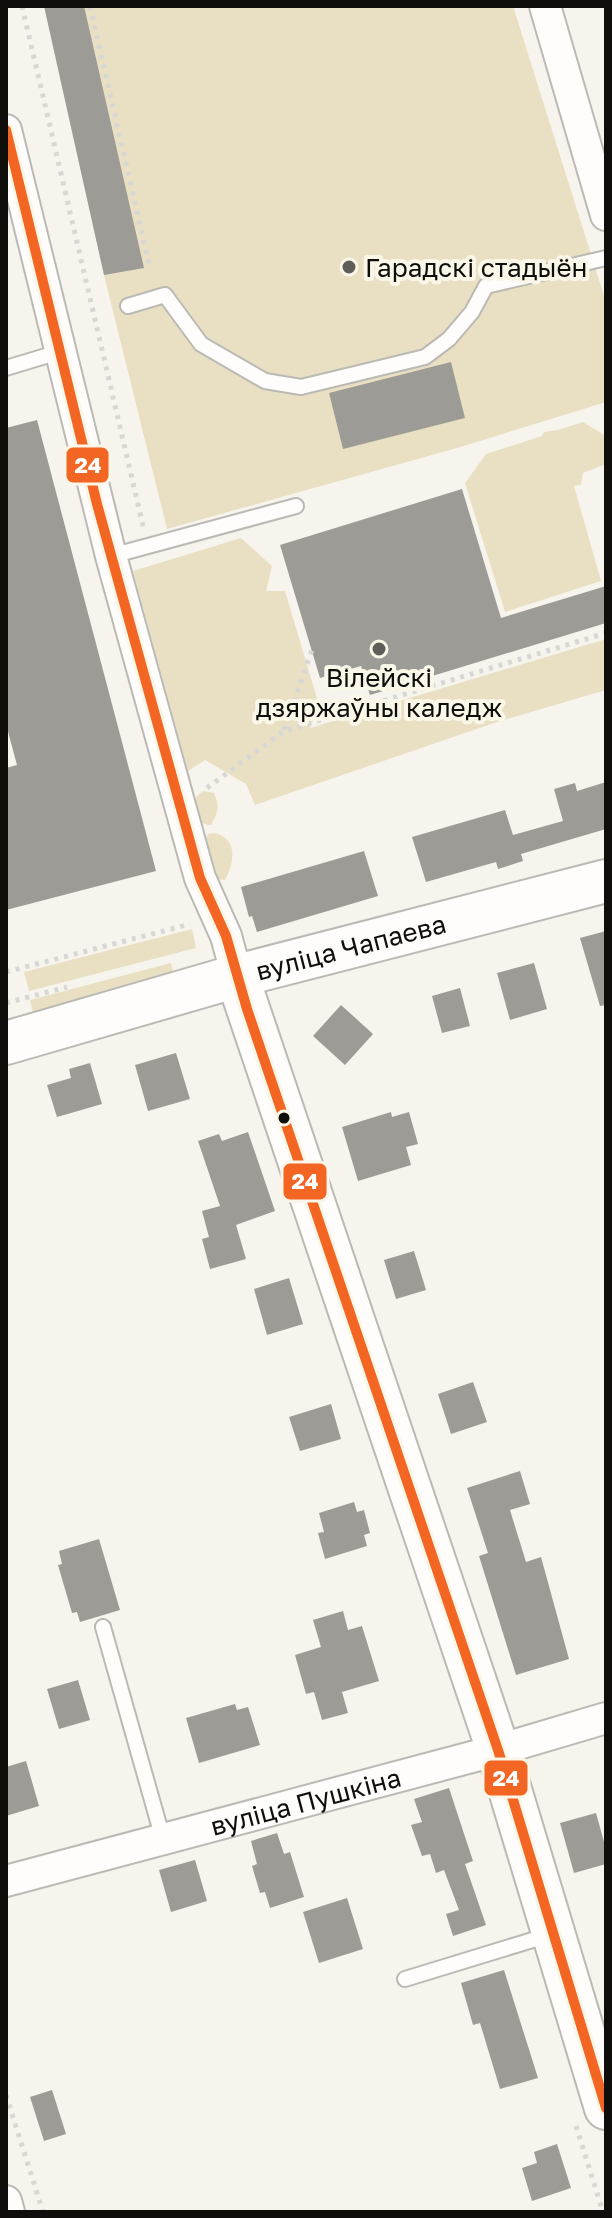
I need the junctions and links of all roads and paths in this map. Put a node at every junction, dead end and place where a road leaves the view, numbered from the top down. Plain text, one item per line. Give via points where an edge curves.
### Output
1 (22, 6) edge
2 (90, 6) edge
3 (545, 6) edge
4 (6, 130) edge
5 (606, 215) edge
6 (606, 258) edge
7 (149, 264) dead end
8 (128, 306) dead end
9 (59, 352) junction
10 (6, 368) edge
11 (296, 506) dead end
12 (148, 547) junction
13 (111, 556) junction
14 (606, 633) edge
15 (312, 650) dead end
16 (284, 731) junction
17 (207, 788) dead end
18 (606, 881) edge
19 (199, 922) dead end
20 (6, 972) edge
21 (237, 976) junction
22 (6, 1043) edge
23 (103, 1627) dead end
24 (606, 1718) edge
25 (498, 1750) junction
26 (163, 1839) junction
27 (6, 1881) edge
28 (553, 1934) junction
29 (405, 1979) dead end
30 (6, 2095) edge
31 (606, 2108) edge
32 (6, 2202) edge
33 (9, 2212) edge
34 (43, 2212) edge

1 - 12 path
2 - 7 path
3 - 5 street
4 - 9 street
6 - 8 lane via 486,286 449,339 425,357 301,387 265,381 201,344 165,295
9 - 10 lane
9 - 13 street
11 - 12 lane
12 - 13 lane
13 - 21 street via 200,878
14 - 16 path
15 - 16 path
16 - 17 path
18 - 21 main road, вуліца Чапаева
19 - 20 path
21 - 22 main road, вуліца Чапаева
21 - 25 main road
23 - 26 lane
24 - 25 street, вуліца Пушкіна
25 - 26 street, вуліца Пушкіна
25 - 28 main road
26 - 27 street, вуліца Пушкіна
28 - 29 lane
28 - 31 main road
30 - 34 path
32 - 33 street

